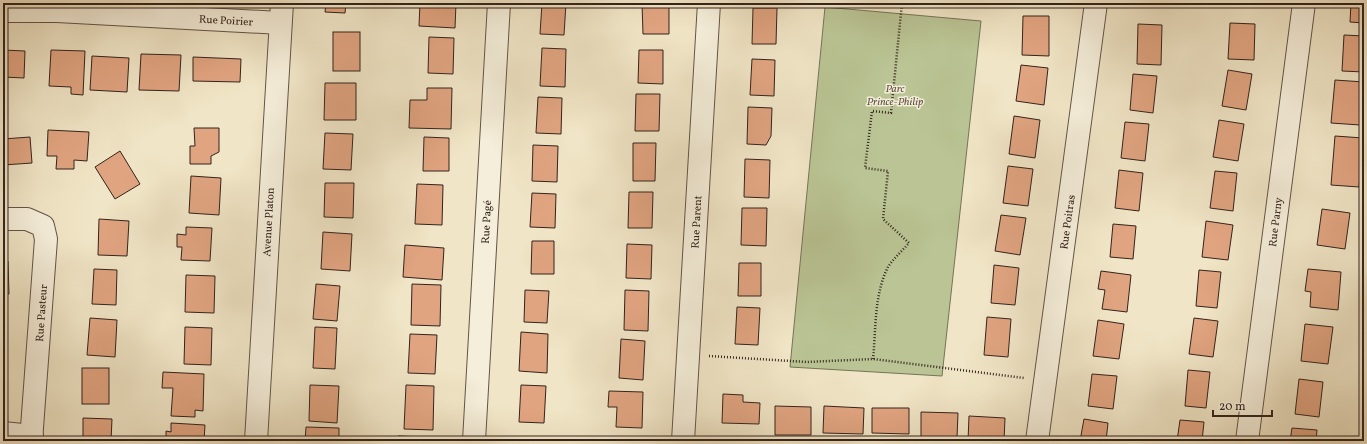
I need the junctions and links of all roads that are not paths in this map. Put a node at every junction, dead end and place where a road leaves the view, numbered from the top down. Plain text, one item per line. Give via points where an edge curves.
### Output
1 (499, 3) edge
2 (709, 3) edge
3 (1096, 3) edge
4 (1304, 3) edge
5 (3, 11) edge
6 (281, 13) edge
7 (3, 219) edge
8 (3, 433) edge
9 (32, 438) edge
10 (256, 441) edge
11 (474, 441) edge
12 (683, 441) edge
13 (1037, 441) edge
14 (1247, 441) edge

1 - 11 street, Rue Pagé
2 - 12 street, Rue Parent
3 - 13 street, Rue Poitras
4 - 14 street, Rue Parny
5 - 6 street, Rue Poirier
6 - 10 street, Avenue Platon
7 - 9 street, Rue Pasteur via 27,219 42,226 46,239
8 - 9 street

